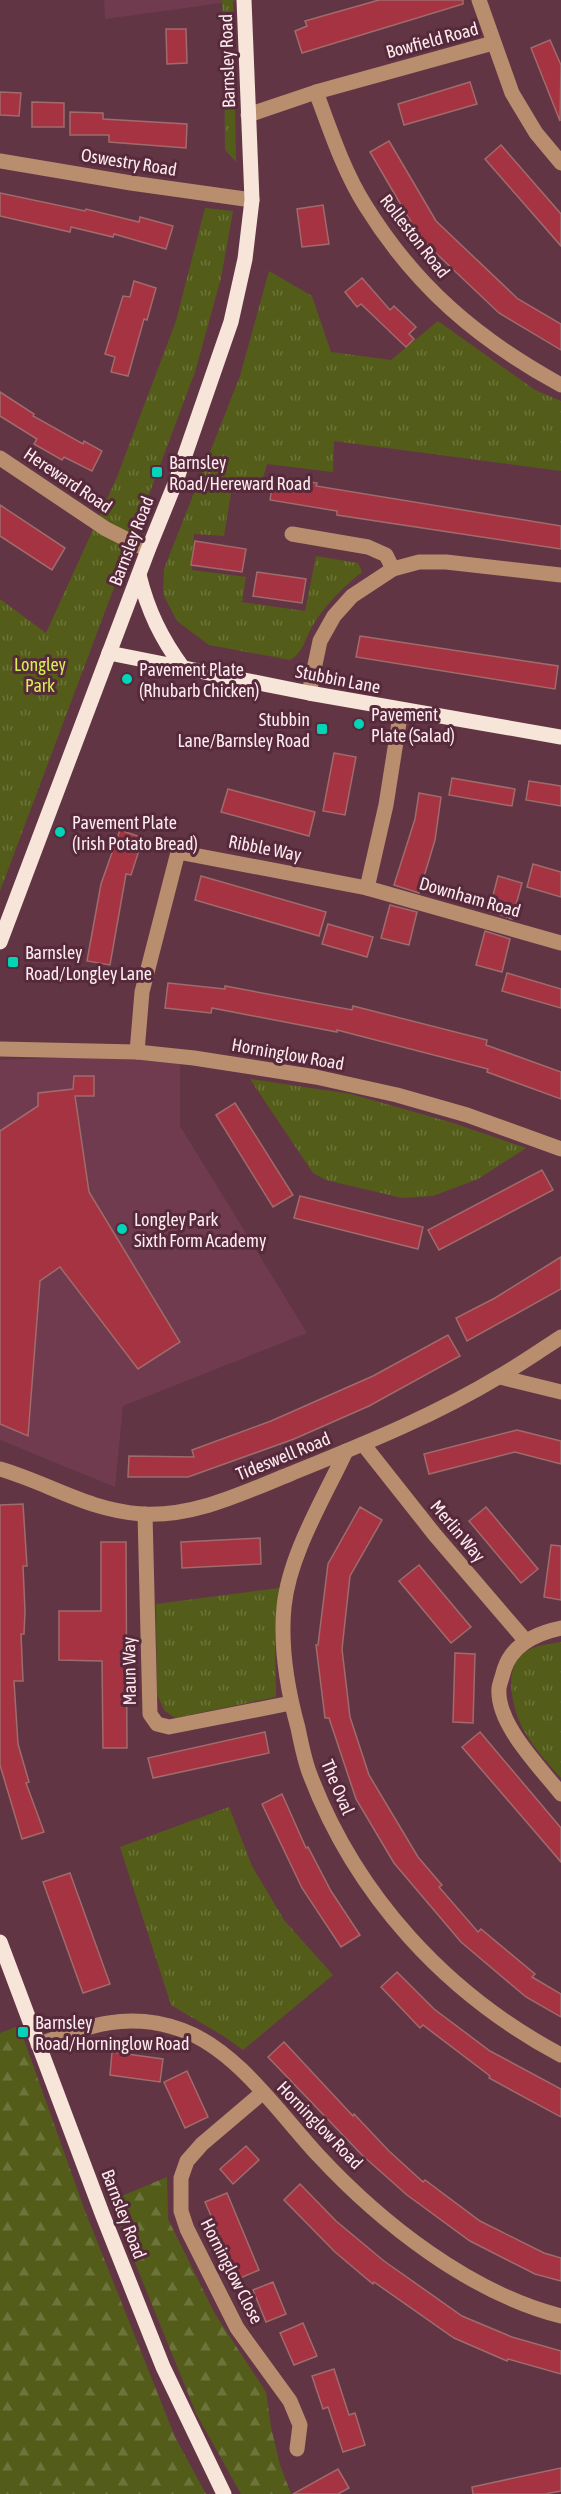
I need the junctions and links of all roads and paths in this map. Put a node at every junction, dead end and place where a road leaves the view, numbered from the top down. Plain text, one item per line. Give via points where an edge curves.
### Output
1 (244, 0) edge
2 (479, 0) edge
3 (494, 43) junction
4 (316, 92) junction
5 (248, 115) junction
6 (0, 160) edge
7 (561, 163) edge
8 (252, 200) junction
9 (561, 385) edge
10 (0, 458) edge
11 (292, 534) dead end
12 (148, 550) junction
13 (393, 569) junction
14 (139, 575) junction
15 (561, 575) edge
16 (110, 653) junction
17 (183, 668) junction
18 (309, 693) junction
19 (401, 710) junction
20 (561, 737) edge
21 (367, 888) junction
22 (0, 942) edge
23 (561, 943) edge
24 (0, 1049) edge
25 (137, 1052) junction
26 (561, 1149) edge
27 (561, 1337) edge
28 (500, 1377) junction
29 (561, 1392) edge
30 (363, 1444) junction
31 (346, 1451) junction
32 (0, 1469) edge
33 (145, 1514) junction
34 (561, 1628) edge
35 (525, 1640) junction
36 (291, 1703) junction
37 (561, 1794) edge
38 (0, 1942) edge
39 (38, 2044) junction
40 (561, 2055) edge
41 (262, 2093) junction
42 (561, 2316) edge
43 (297, 2449) dead end
44 (224, 2494) edge

1 - 5 main road, Barnsley Road
2 - 3 street
3 - 4 street, Bowfield Road
3 - 7 street, Bowfield Road via 512,93 536,133
4 - 5 street, Bowfield Road
4 - 9 street, Rolleston Road via 364,204 416,274 487,340
5 - 8 main road, Barnsley Road
6 - 8 street, Oswestry Road
8 - 12 main road, Barnsley Road via 245,259 231,322 180,472
10 - 12 street, Hereward Road via 106,528
11 - 13 street via 368,547 386,555
12 - 14 main road, Barnsley Road
13 - 15 street via 418,562 446,562
13 - 18 street via 352,596 334,616 320,641
14 - 16 main road, Barnsley Road
14 - 17 main road via 147,607
16 - 17 main road, Stubbin Lane
16 - 22 main road, Barnsley Road
17 - 18 main road, Stubbin Lane
18 - 19 main road, Stubbin Lane
19 - 20 main road, Stubbin Lane
19 - 21 street via 386,805
21 - 23 street, Downham Road
21 - 25 street, Ribble Way via 178,852 142,992
24 - 25 street, Horninglow Road
25 - 26 street, Horninglow Road via 316,1077 396,1095 467,1115
27 - 28 street, Tideswell Road
28 - 29 street
28 - 30 street, Tideswell Road
30 - 31 street, Tideswell Road
30 - 35 street, Merlin Way
31 - 33 street, Tideswell Road via 223,1501 184,1511
31 - 36 street, The Oval via 296,1559 284,1605 283,1658
32 - 33 street, Tideswell Road via 90,1505
33 - 36 street, Maun Way via 150,1714 157,1724 169,1727
34 - 35 street
35 - 37 street via 507,1662 499,1688 502,1710 517,1739
36 - 40 street, The Oval via 309,1771 334,1828 399,1928 441,1971 493,2013
38 - 39 main road, Barnsley Road
39 - 41 street, Horninglow Road via 116,2020 157,2023 184,2031 210,2046 237,2066
39 - 44 main road, Barnsley Road via 163,2367
41 - 42 street, Horninglow Road via 320,2157 418,2245 475,2282
41 - 43 street, Horninglow Close via 202,2144 187,2162 181,2178 181,2211 237,2328 290,2401 300,2425

